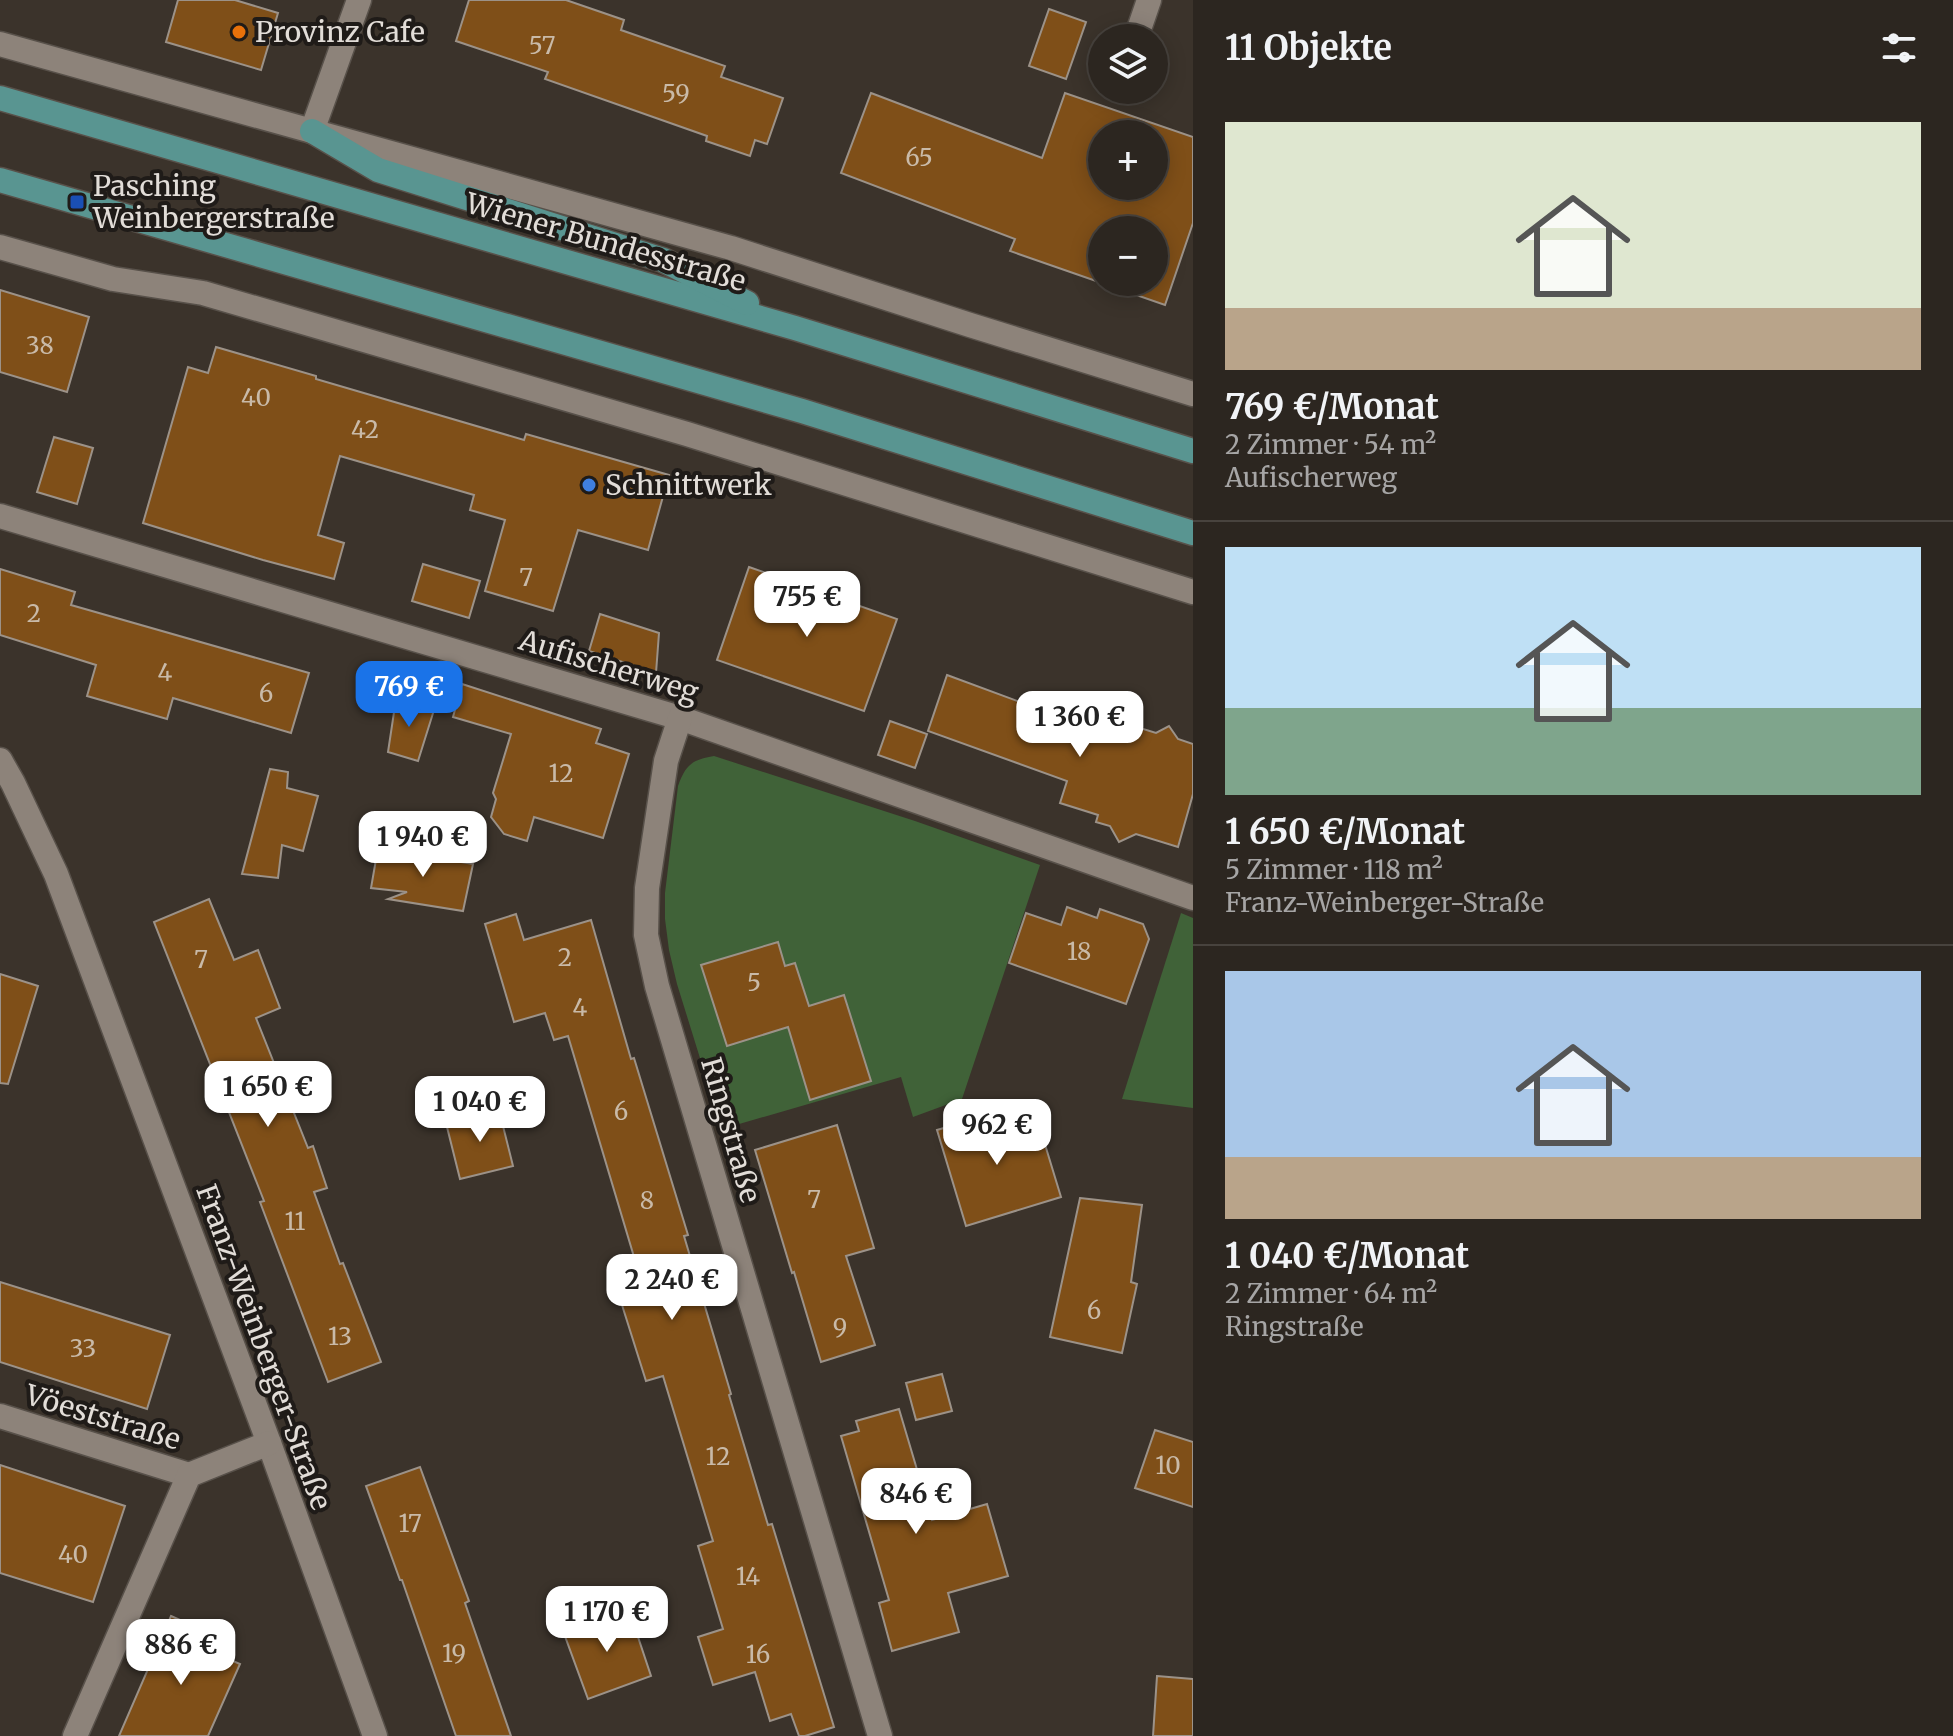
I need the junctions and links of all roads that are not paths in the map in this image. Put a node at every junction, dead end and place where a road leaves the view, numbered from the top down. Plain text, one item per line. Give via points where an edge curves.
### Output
1 (359, 0) edge
2 (1149, 0) edge
3 (1141, 24) edge
4 (0, 44) edge
5 (0, 98) edge
6 (312, 131) junction
7 (0, 180) edge
8 (0, 247) edge
9 (795, 328) junction
10 (1193, 394) edge
11 (1193, 451) edge
12 (0, 516) edge
13 (1193, 533) edge
14 (1193, 592) edge
15 (680, 718) junction
16 (0, 760) edge
17 (7, 785) edge
18 (1193, 898) edge
19 (0, 1416) edge
20 (269, 1443) junction
21 (189, 1475) junction
22 (75, 1736) edge
23 (375, 1736) edge
24 (880, 1736) edge

1 - 6 street
2 - 3 street
4 - 6 street, Wiener Bundesstraße
5 - 9 main road, Wiener Bundesstraße
6 - 9 main road via 378,170 663,260
6 - 10 street, Wiener Bundesstraße via 731,248
7 - 13 main road via 790,408
8 - 14 street via 113,279 203,293 687,434
9 - 11 main road, Wiener Bundesstraße
12 - 15 street, Aufischerweg
15 - 18 street, Aufischerweg
15 - 24 street, Ringstraße via 666,761 647,888 646,935
16 - 17 street, Franz-Weinberger-Straße
17 - 20 street, Franz-Weinberger-Straße via 56,874
19 - 21 street, Vöeststraße
20 - 21 street
20 - 23 street, Franz-Weinberger-Straße
21 - 22 street

